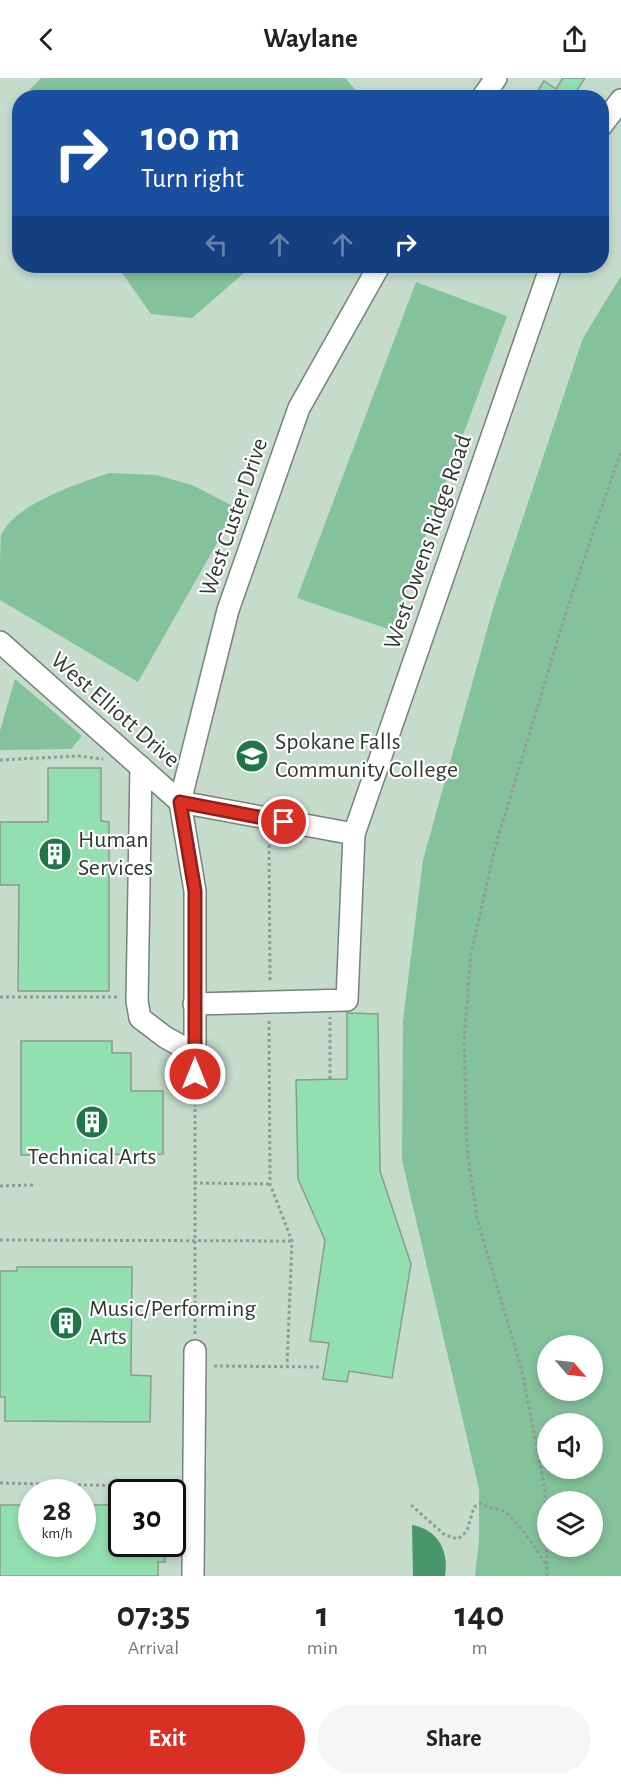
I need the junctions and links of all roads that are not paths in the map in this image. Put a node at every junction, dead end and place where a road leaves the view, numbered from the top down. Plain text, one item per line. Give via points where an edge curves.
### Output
1 (621, 100) edge
2 (609, 116) edge
3 (375, 273) edge
4 (549, 273) edge
5 (0, 642) edge
6 (138, 765) junction
7 (180, 802) junction
8 (354, 834) junction
9 (194, 1005) junction
10 (195, 1360) road end
11 (194, 1576) edge

1 - 2 street
3 - 7 street, West Custer Drive via 299,408 228,610
4 - 8 street, West Owens Ridge Road
5 - 6 street, West Elliott Drive
6 - 7 street, West Elliott Drive
6 - 9 street, West Elliott Drive via 136,1000 140,1018 195,1064
7 - 8 street
7 - 9 street, West Elliott Drive via 195,891
8 - 9 street, West Owens Ridge Road via 347,1000
10 - 11 street

